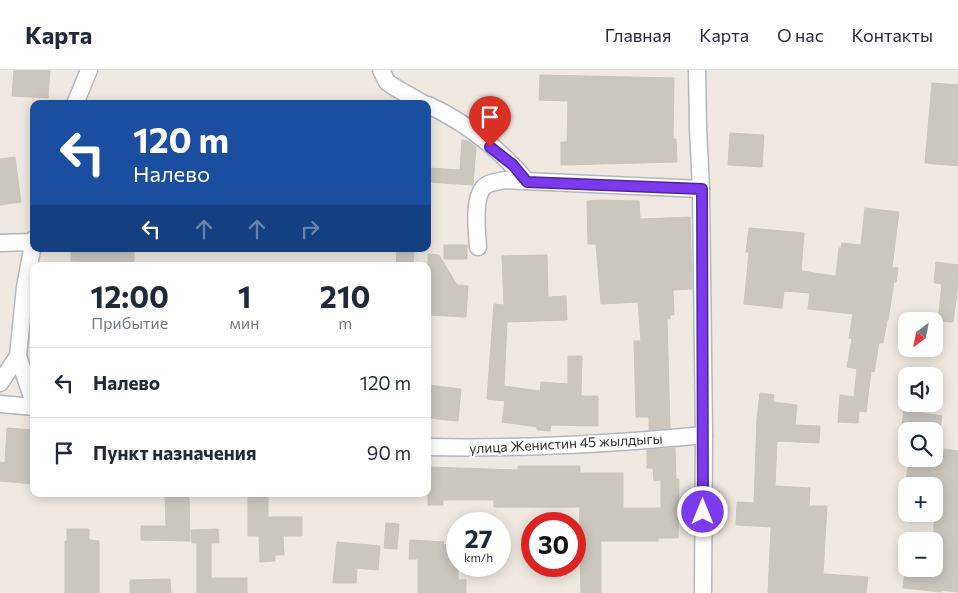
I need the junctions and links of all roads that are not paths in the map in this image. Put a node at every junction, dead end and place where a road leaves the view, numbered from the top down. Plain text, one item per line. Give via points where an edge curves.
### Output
1 (88, 70) edge
2 (381, 70) edge
3 (698, 70) edge
4 (77, 100) edge
5 (417, 100) edge
6 (431, 106) edge
7 (527, 182) junction
8 (702, 189) junction
9 (30, 240) edge
10 (0, 243) edge
11 (478, 248) dead end
12 (31, 252) edge
13 (24, 350) edge
14 (30, 382) edge
15 (0, 383) edge
16 (0, 404) edge
17 (30, 407) edge
18 (704, 435) junction
19 (431, 447) edge
20 (703, 593) edge

1 - 4 street
2 - 5 street via 388,82
3 - 8 street
6 - 7 street via 468,128 513,165
7 - 8 street
7 - 11 street via 505,180 484,187 477,209
8 - 18 street
9 - 10 street
12 - 13 street via 25,287
13 - 14 street
13 - 15 street
16 - 17 street
18 - 19 street, улица Женистин 45 жылдыгы via 551,447
18 - 20 street

